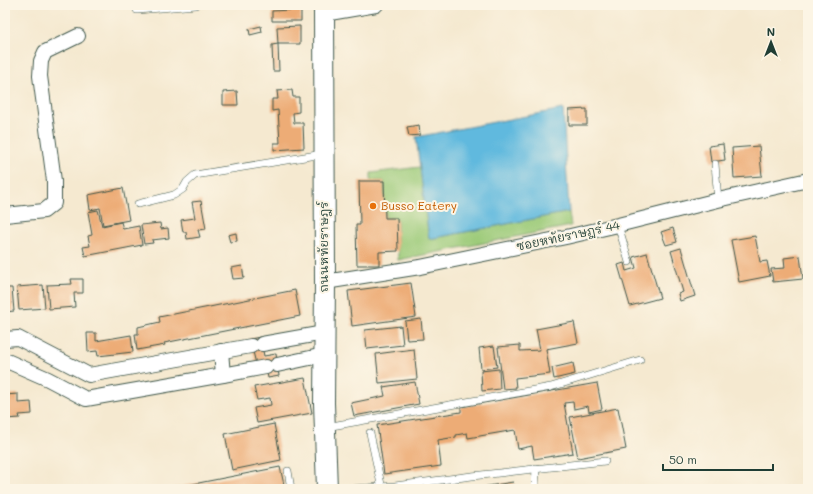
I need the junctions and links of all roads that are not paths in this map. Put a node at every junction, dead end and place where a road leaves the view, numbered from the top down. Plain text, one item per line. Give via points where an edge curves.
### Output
1 (196, 5) edge
2 (376, 5) edge
3 (324, 9) edge
4 (138, 10) dead end
5 (78, 36) dead end
6 (324, 154) junction
7 (715, 164) dead end
8 (808, 180) edge
9 (718, 200) junction
10 (138, 204) dead end
11 (5, 215) edge
12 (618, 225) junction
13 (629, 262) dead end
14 (325, 282) junction
15 (324, 332) junction
16 (5, 339) edge
17 (221, 351) junction
18 (324, 355) junction
19 (57, 358) junction
20 (640, 360) dead end
21 (5, 362) edge
22 (224, 375) junction
23 (48, 379) junction
24 (326, 427) junction
25 (370, 433) dead end
26 (604, 461) dead end
27 (536, 468) junction
28 (288, 471) dead end
29 (382, 488) edge
30 (291, 489) edge
31 (327, 489) edge
32 (353, 489) edge
33 (535, 489) edge

1 - 4 lane
2 - 3 street
3 - 6 main road, ถนนหทัยราษฎร์
5 - 11 street via 45,52 41,61 40,76 54,181 54,203 44,211
6 - 10 lane via 195,175 174,195
6 - 14 main road, ถนนหทัยราษฎร์
7 - 9 lane
8 - 9 street, ซอยหทัยราษฎร์ 44
9 - 12 street, ซอยหทัยราษฎร์ 44
12 - 13 lane
12 - 14 street, ซอยหทัยราษฎร์ 44 via 420,267
14 - 15 main road, ถนนหทัยราษฎร์
15 - 17 street
15 - 18 main road, ถนนหทัยราษฎร์
16 - 19 street via 18,338
17 - 19 street via 89,375
17 - 22 street
18 - 22 street
18 - 24 main road, ถนนหทัยราษฎร์
19 - 23 street
20 - 24 lane via 550,387
21 - 23 street
22 - 23 street via 86,399
24 - 31 main road, ถนนหทัยราษฎร์
25 - 29 lane
26 - 27 lane
27 - 29 lane
27 - 33 lane
28 - 30 lane
29 - 32 lane

